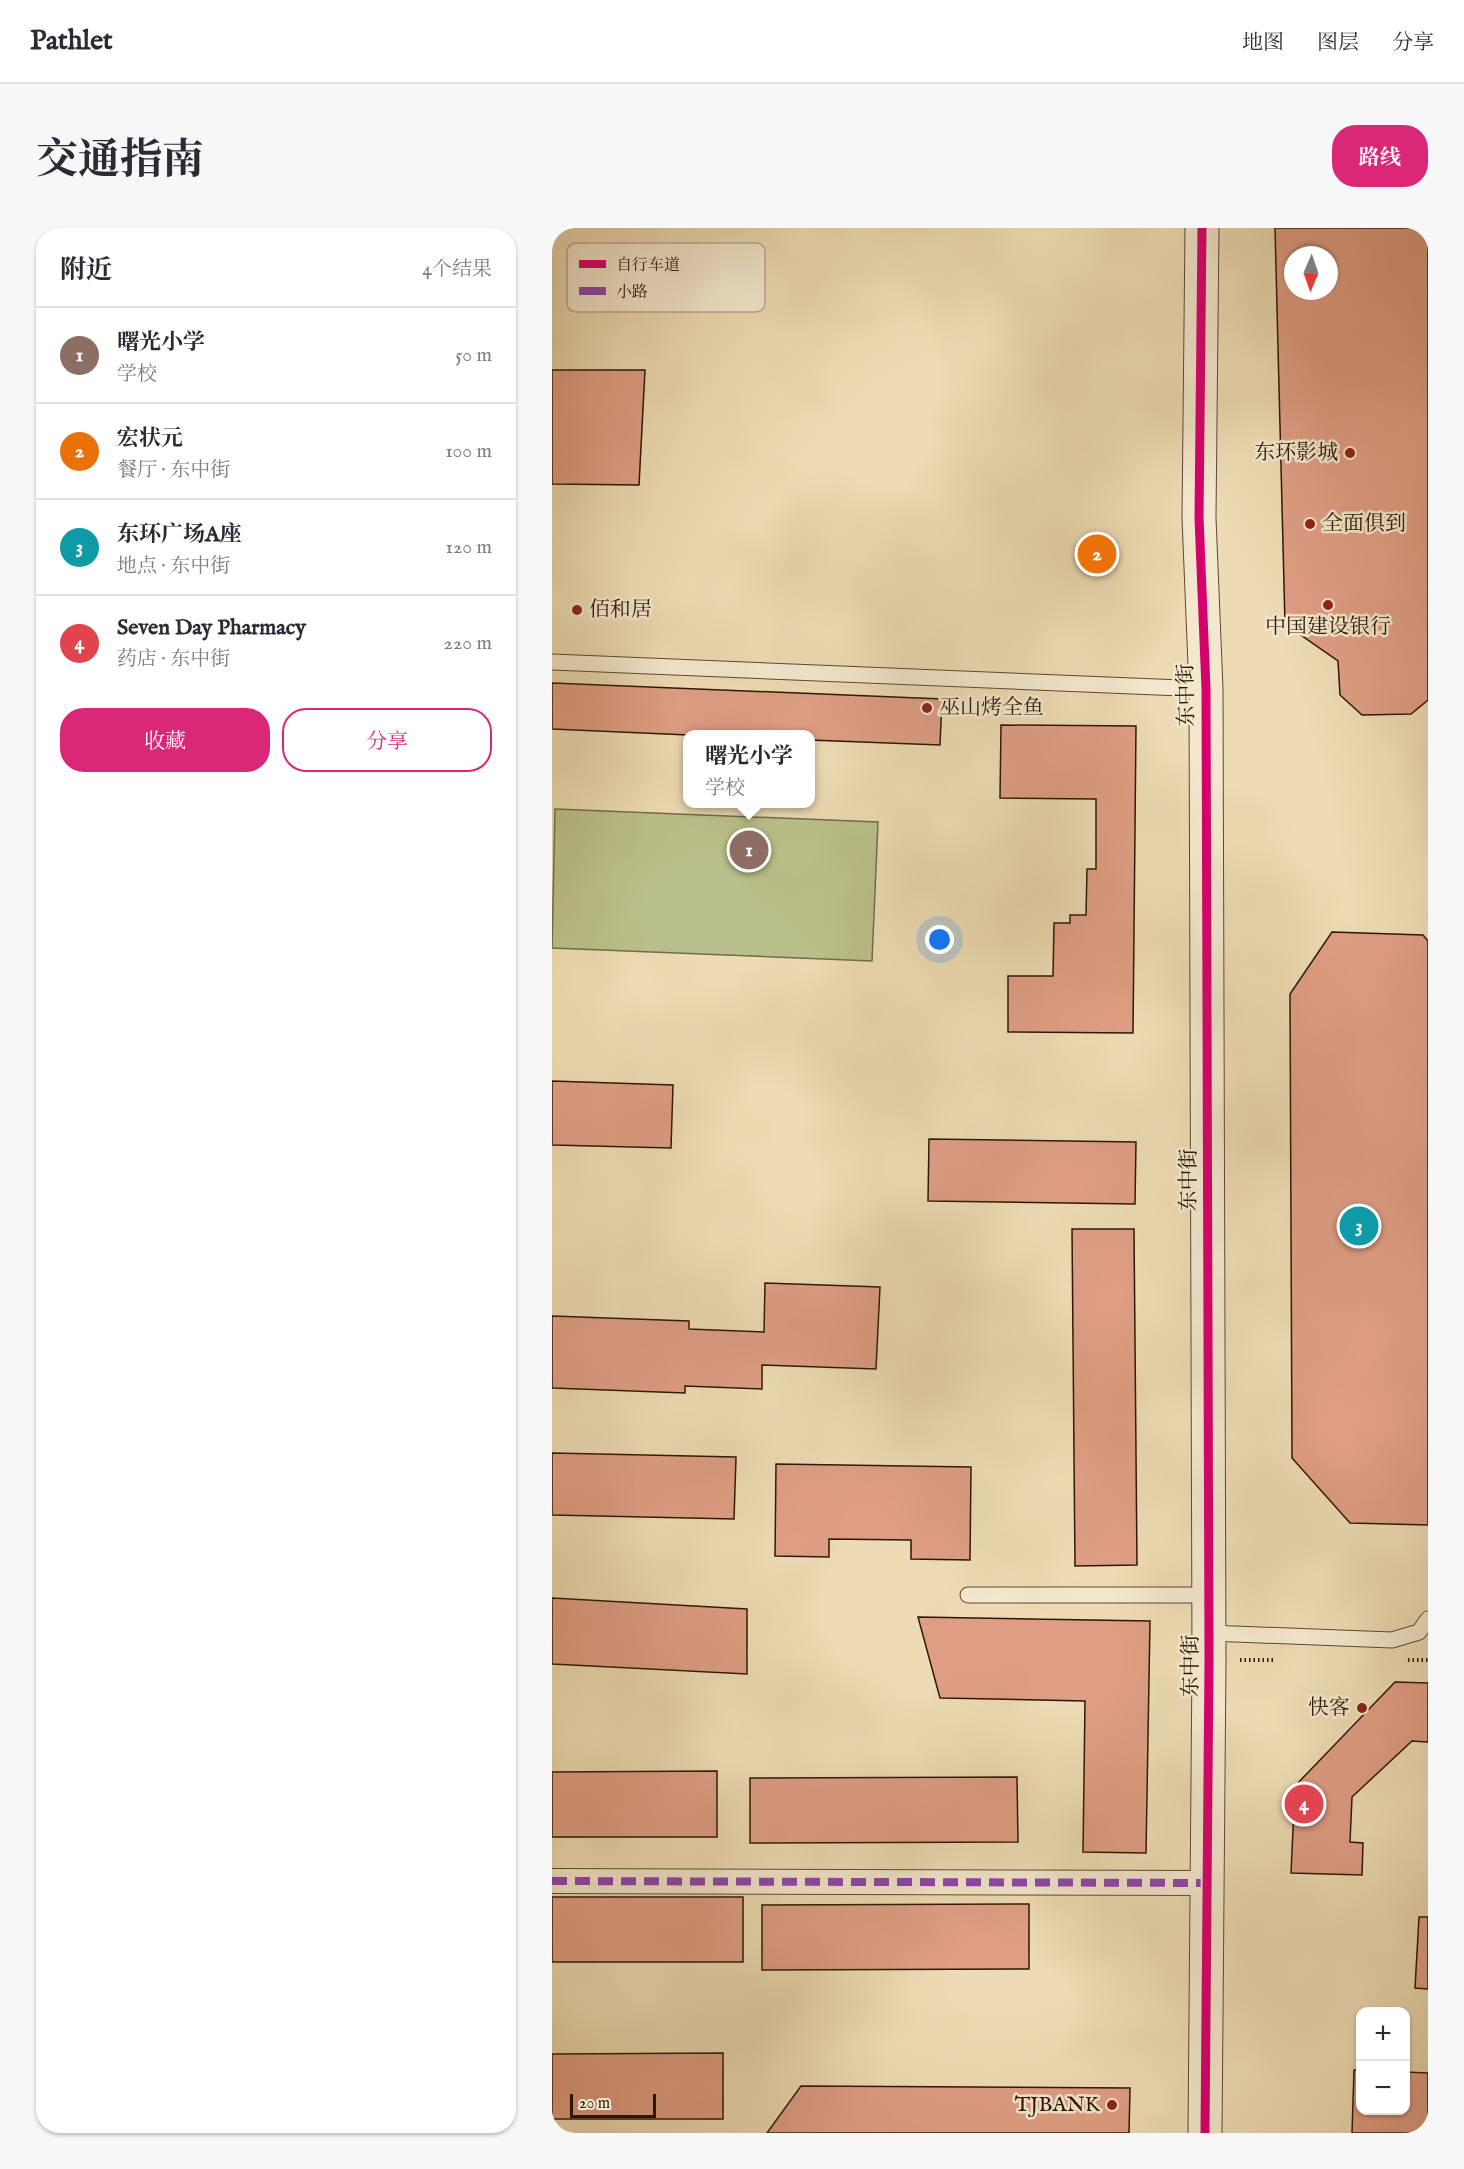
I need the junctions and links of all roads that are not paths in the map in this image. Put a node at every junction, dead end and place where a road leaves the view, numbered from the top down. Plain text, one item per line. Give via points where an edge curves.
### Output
1 (1202, 228) edge
2 (552, 662) edge
3 (1206, 689) junction
4 (968, 1595) dead end
5 (1209, 1595) junction
6 (1428, 1619) edge
7 (1209, 1633) junction
8 (552, 1881) edge
9 (1207, 1883) junction
10 (1205, 2133) edge

1 - 3 street, 东中街 via 1198,518
2 - 3 lane
3 - 5 street, 东中街
4 - 5 lane
5 - 7 street, 东中街
6 - 7 lane via 1419,1632 1392,1640
7 - 9 street, 东中街
8 - 9 street
9 - 10 street, 东中街

